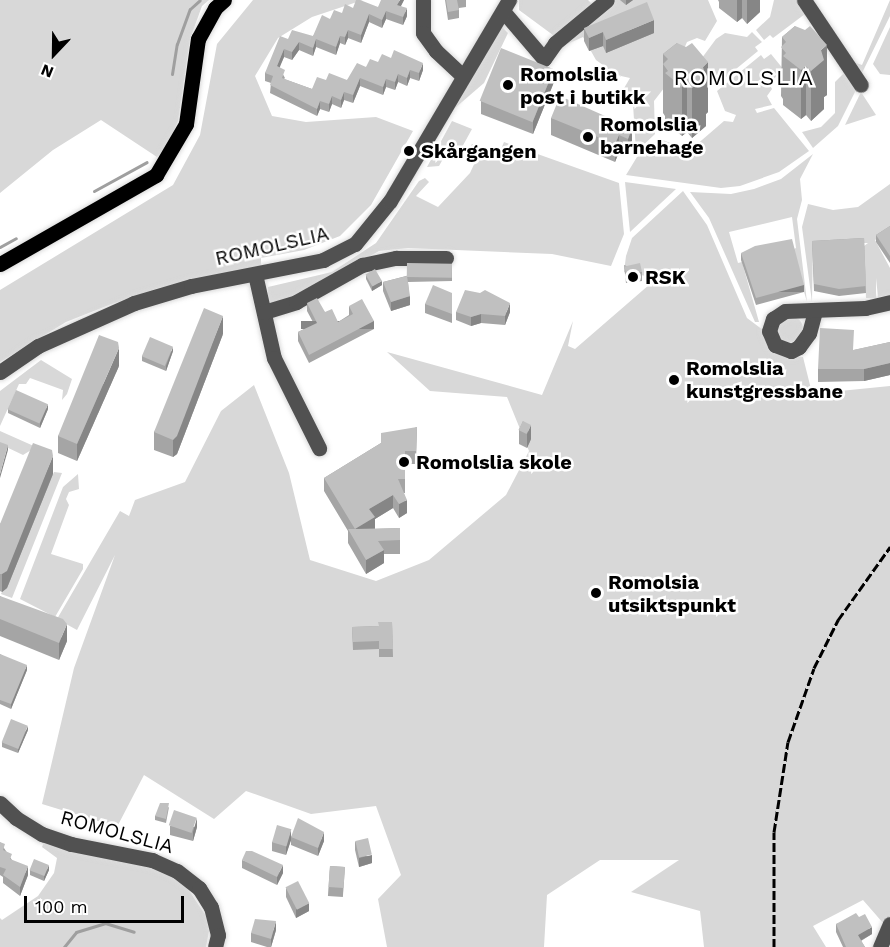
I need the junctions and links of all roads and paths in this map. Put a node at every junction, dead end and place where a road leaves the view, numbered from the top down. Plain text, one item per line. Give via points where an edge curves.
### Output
1 (224, 0) edge
2 (423, 0) edge
3 (607, 0) edge
4 (804, 0) edge
5 (506, 5) edge
6 (463, 76) junction
7 (861, 85) dead end
8 (446, 258) dead end
9 (0, 264) edge
10 (255, 274) junction
11 (890, 302) edge
12 (815, 311) dead end
13 (264, 312) junction
14 (0, 372) edge
15 (319, 447) dead end
16 (0, 803) edge
17 (890, 924) edge
18 (215, 947) edge
19 (880, 947) edge

1 - 9 main road via 215,8 198,39 186,124 156,176
2 - 6 street via 423,33
3 - 5 street via 555,43 544,59
4 - 7 street
5 - 6 street, ROMOLSLIA
6 - 10 street, ROMOLSLIA via 390,201 355,244 323,260
8 - 13 street via 396,258 362,265 296,302
10 - 13 street
10 - 14 street, ROMOLSLIA via 191,286 134,303 38,346
11 - 12 street
13 - 15 street via 282,378
16 - 18 street, ROMOLSLIA via 42,834 71,844 153,860 177,871 199,888 211,907 216,922
17 - 19 street

